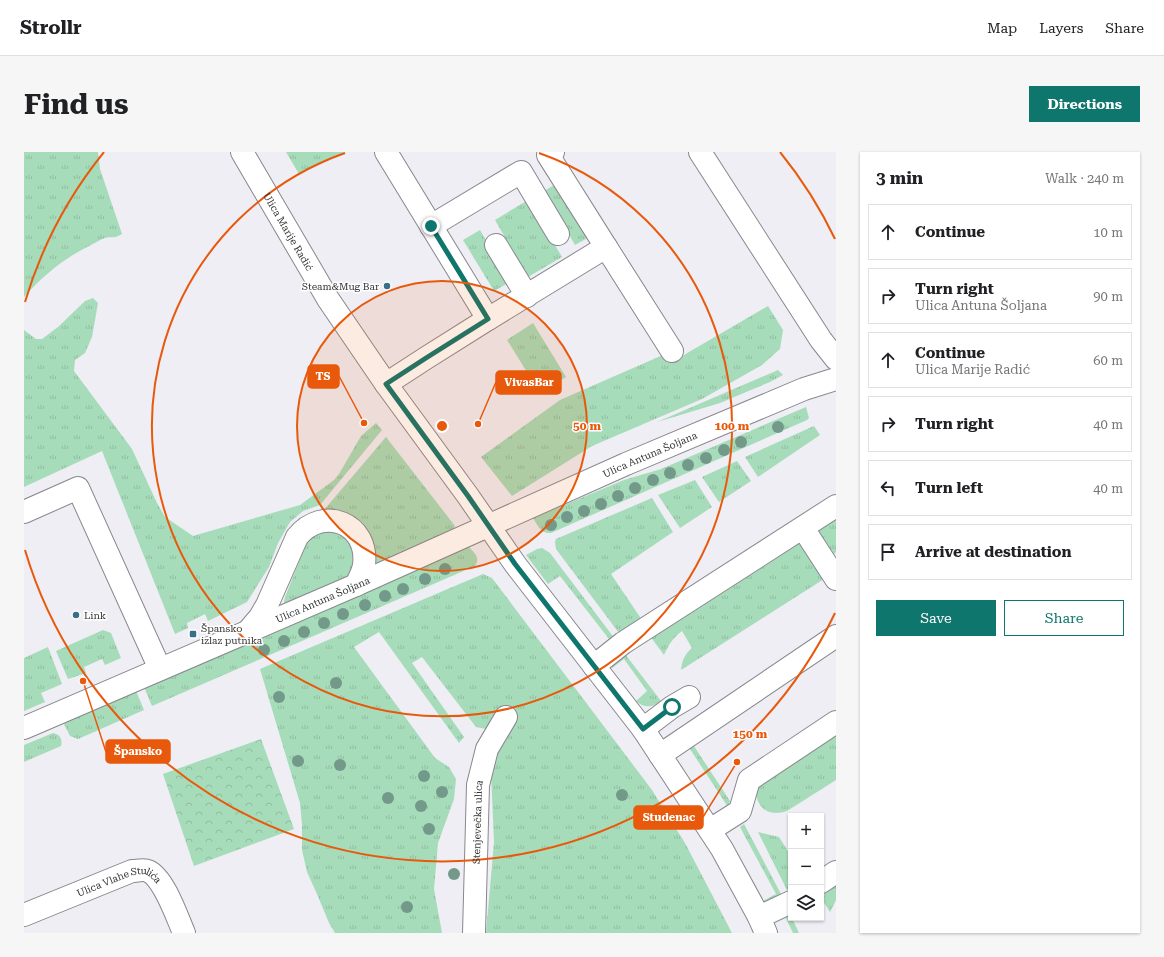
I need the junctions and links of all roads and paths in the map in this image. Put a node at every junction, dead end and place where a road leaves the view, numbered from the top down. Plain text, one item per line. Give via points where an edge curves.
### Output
1 (242, 152) edge
2 (386, 152) edge
3 (700, 152) edge
4 (550, 154) edge
5 (520, 172) junction
6 (431, 226) junction
7 (558, 234) dead end
8 (496, 245) dead end
9 (606, 247) junction
10 (527, 296) junction
11 (488, 319) junction
12 (672, 351) dead end
13 (836, 360) edge
14 (836, 379) edge
15 (386, 384) junction
16 (836, 506) edge
17 (24, 512) edge
18 (488, 526) junction
19 (803, 528) junction
20 (836, 579) edge
21 (356, 585) junction
22 (248, 631) junction
23 (836, 636) edge
24 (594, 666) junction
25 (160, 669) junction
26 (689, 697) dead end
27 (506, 717) dead end
28 (836, 722) edge
29 (24, 728) edge
30 (643, 729) junction
31 (660, 754) junction
32 (710, 830) junction
33 (836, 872) edge
34 (824, 880) edge
35 (788, 904) edge
36 (24, 916) edge
37 (762, 925) edge
38 (184, 933) edge
39 (474, 933) edge

1 - 15 street, Ulica Marije Radić via 324,292
2 - 6 street
3 - 13 street
4 - 5 street
4 - 9 street
5 - 6 street
5 - 7 street
6 - 11 street
8 - 10 street
9 - 10 street
9 - 12 street
10 - 11 street
11 - 15 street
14 - 18 street, Ulica Antuna Šoljana via 739,415
15 - 18 street, Ulica Marije Radić
16 - 19 street
17 - 25 street via 78,488
18 - 21 street, Ulica Antuna Šoljana
18 - 24 street
19 - 20 street
19 - 24 street via 623,643
21 - 22 street, Ulica Antuna Šoljana
21 - 22 street via 364,566 363,549 357,534 352,528 334,520 314,523 302,530 297,537 268,603 260,618
22 - 25 street, Ulica Antuna Šoljana
23 - 31 street
24 - 30 street
25 - 29 street, Ulica Antuna Šoljana
26 - 30 street
27 - 39 street, Stenjevečka ulica via 487,749 478,785
28 - 32 street via 749,780 740,811
30 - 31 street
31 - 32 street
32 - 37 street
33 - 34 street
35 - 37 street
36 - 38 street, Ulica Vlahe Stulića via 132,871 147,870 156,877 168,895

